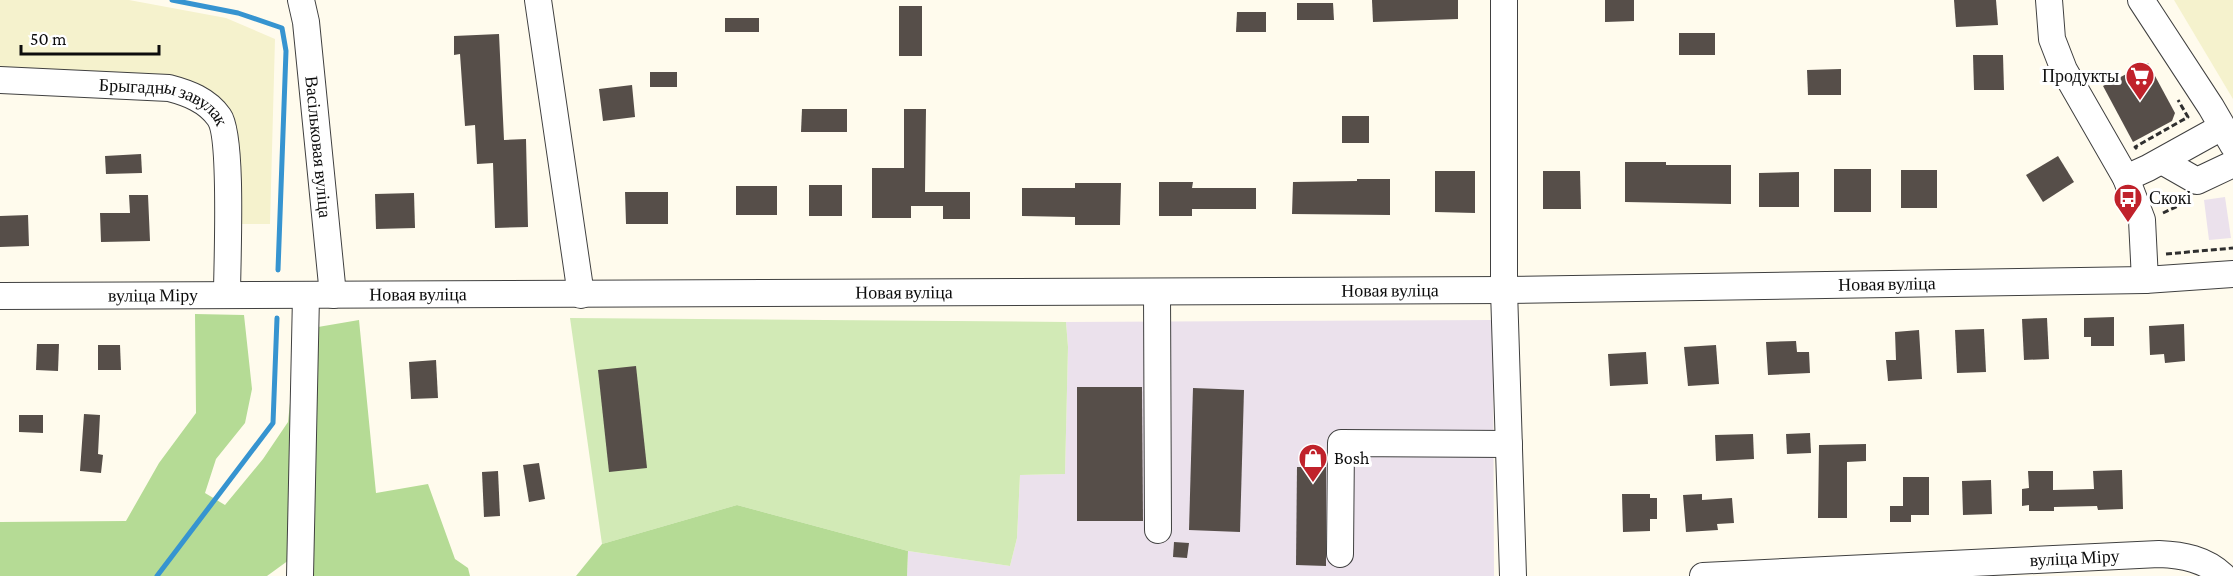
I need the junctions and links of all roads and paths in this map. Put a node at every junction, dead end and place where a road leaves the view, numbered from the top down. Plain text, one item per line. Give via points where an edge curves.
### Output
1 (301, 0) edge
2 (538, 0) edge
3 (1504, 0) edge
4 (2049, 0) edge
5 (2141, 0) edge
6 (0, 80) edge
7 (2228, 136) edge
8 (2162, 161) junction
9 (2233, 164) edge
10 (2126, 178) junction
11 (2233, 248) edge
12 (2143, 254) junction
13 (2233, 274) edge
14 (2145, 280) junction
15 (1504, 290) junction
16 (1157, 292) junction
17 (226, 295) junction
18 (333, 295) junction
19 (581, 295) junction
20 (0, 296) edge
21 (306, 296) junction
22 (1509, 444) junction
23 (1158, 530) dead end
24 (1340, 554) dead end
25 (300, 576) edge
26 (1514, 576) edge
27 (1703, 576) edge
28 (2223, 576) edge

1 - 18 street, Васільковая вуліца
2 - 19 street
3 - 15 street
4 - 10 street via 2052,39 2064,70
5 - 7 street
6 - 17 street, Брыгадны завулак via 169,88 204,102 221,119 227,146
7 - 8 street
8 - 9 street via 2197,181
8 - 10 street
10 - 12 street via 2142,220
11 - 12 path
12 - 14 street
13 - 14 street, Новая вуліца
14 - 15 street, Новая вуліца
15 - 16 street, Новая вуліца
15 - 22 street
16 - 19 street, Новая вуліца
16 - 23 street
17 - 20 street, вуліца Міру
17 - 21 street, вуліца Міру
18 - 19 street, Новая вуліца
18 - 21 street, Новая вуліца
21 - 25 street
22 - 24 street via 1341,442
22 - 26 street
27 - 28 street, вуліца Міру via 2159,554 2182,555 2212,566

